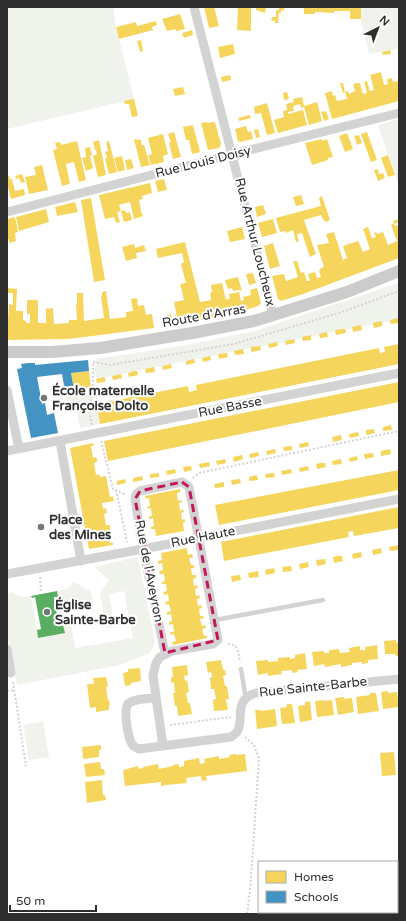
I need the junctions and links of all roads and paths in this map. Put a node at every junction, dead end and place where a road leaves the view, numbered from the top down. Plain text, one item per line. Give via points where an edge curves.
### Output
1 (194, 7) edge
2 (399, 113) edge
3 (232, 154) junction
4 (7, 212) edge
5 (399, 271) edge
6 (273, 315) junction
7 (100, 348) junction
8 (7, 352) edge
9 (399, 373) edge
10 (7, 390) edge
11 (399, 431) edge
12 (97, 434) junction
13 (60, 441) junction
14 (19, 449) junction
15 (7, 451) edge
16 (186, 484) junction
17 (116, 490) junction
18 (137, 495) junction
19 (399, 499) edge
20 (198, 538) junction
21 (143, 549) junction
22 (129, 552) junction
23 (81, 561) junction
24 (7, 574) edge
25 (323, 600) dead end
26 (215, 620) junction
27 (218, 642) junction
28 (7, 650) edge
29 (165, 653) junction
30 (241, 669) joint
31 (11, 673) joint
32 (399, 679) edge
33 (15, 690) junction
34 (7, 691) edge
35 (156, 698) junction
36 (246, 699) junction
37 (240, 716) junction
38 (160, 726) junction
39 (238, 731) junction
40 (163, 746) junction
41 (26, 766) dead end
42 (247, 914) edge

1 - 3 street, Rue Arthur Loucheux
2 - 3 street, Rue Louis Doisy
3 - 4 street, Rue Louis Doisy
3 - 6 street, Rue Arthur Loucheux
5 - 6 main road, Route d'Arras via 347,292
6 - 7 main road, Route d'Arras via 192,333
7 - 8 main road, Route d'Arras
7 - 12 path via 100,356 93,357 93,389 89,410
9 - 12 street, Rue Basse
10 - 14 street
11 - 16 path via 199,473
12 - 13 street, Rue Basse
12 - 17 path via 113,489
13 - 14 street
13 - 23 street
14 - 15 street
16 - 18 street via 182,482
16 - 20 street via 189,487
17 - 18 path
17 - 22 path
18 - 21 street, Rue de l'Aveyron
19 - 20 street, Rue Haute
20 - 21 street, Rue Haute
20 - 26 street
21 - 22 street, Rue Haute
21 - 29 street, Rue de l'Aveyron
22 - 23 street, Rue Haute
23 - 24 street, Rue Haute
25 - 26 lane
26 - 27 street
27 - 29 street
27 - 30 path via 236,646
28 - 31 street
29 - 35 street via 154,669
30 - 36 lane
31 - 33 path
32 - 36 street, Rue Sainte-Barbe via 256,693
33 - 34 path
33 - 41 path
35 - 38 street
35 - 40 street via 128,704 125,712 129,740 139,749
36 - 37 street, Rue Sainte-Barbe via 242,704
37 - 38 path
37 - 39 street, Rue Sainte-Barbe
38 - 40 street
39 - 40 street via 231,737
39 - 42 path via 254,745 259,759

